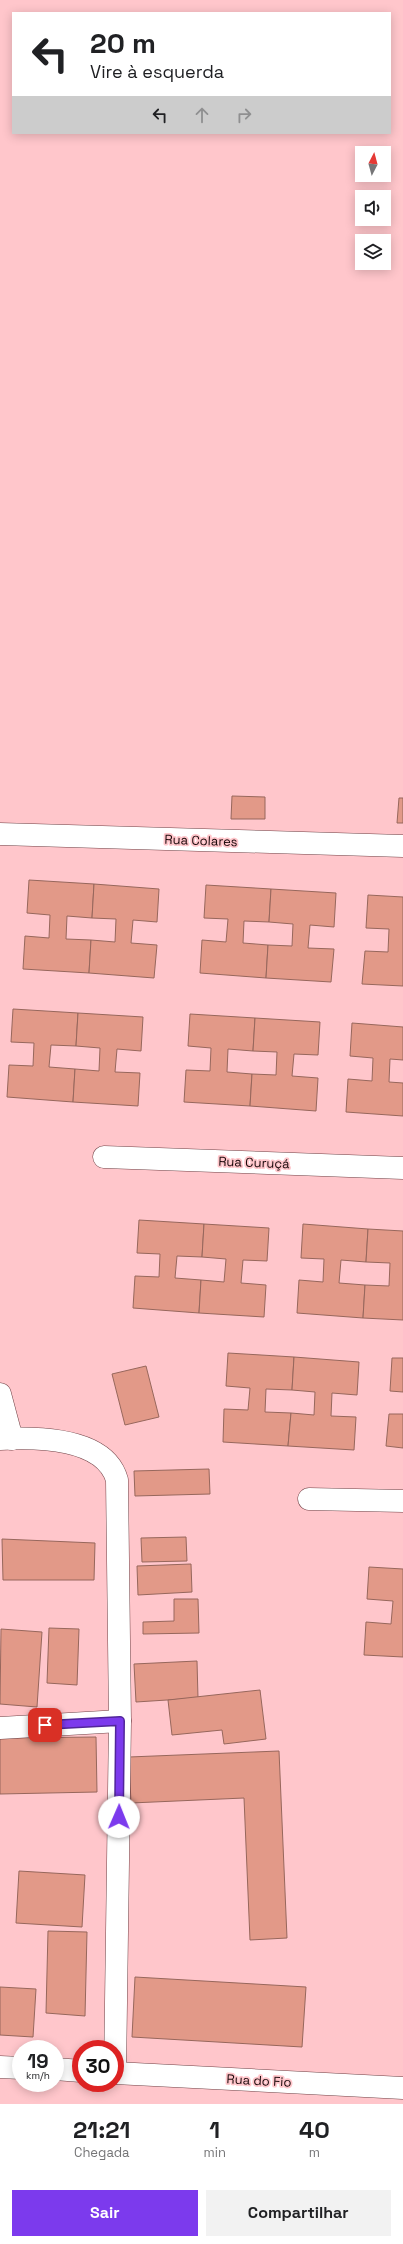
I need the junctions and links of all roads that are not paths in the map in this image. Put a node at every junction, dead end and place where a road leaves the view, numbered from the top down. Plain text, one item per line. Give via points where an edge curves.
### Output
1 (0, 834) edge
2 (403, 846) edge
3 (104, 1157) dead end
4 (403, 1168) edge
5 (0, 1394) edge
6 (6, 1439) edge
7 (310, 1499) dead end
8 (403, 1501) edge
9 (120, 1721) junction
10 (0, 1728) edge
11 (115, 2040) edge
12 (0, 2066) edge
13 (12, 2067) edge
14 (124, 2073) edge
15 (403, 2088) edge

1 - 2 street, Rua Colares
3 - 4 street, Rua Curuçá
5 - 6 street
6 - 9 street via 50,1440 85,1447 95,1451 114,1470 118,1495
7 - 8 street
9 - 10 street
9 - 11 street
12 - 13 street
14 - 15 street, Rua do Fio

